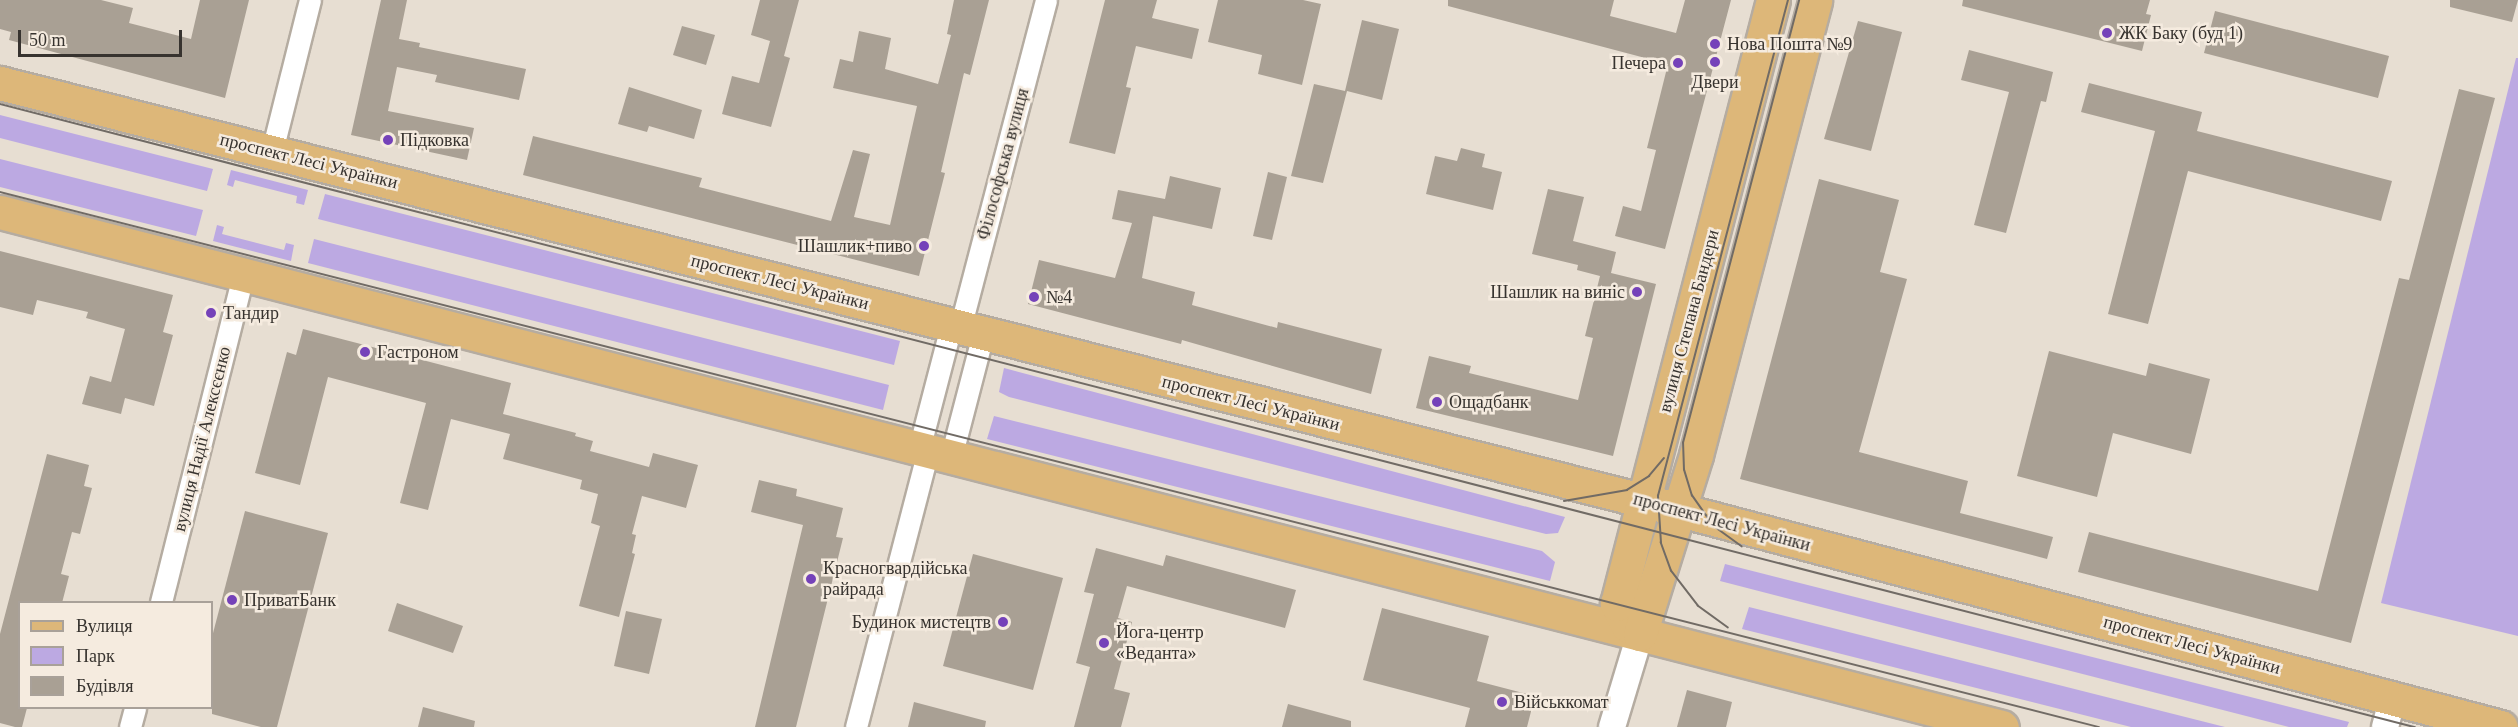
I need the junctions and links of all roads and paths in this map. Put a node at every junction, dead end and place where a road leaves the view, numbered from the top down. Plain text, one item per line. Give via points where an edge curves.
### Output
1 (310, 0) edge
2 (1046, 0) edge
3 (1773, 0) edge
4 (1815, 0) edge
5 (0, 83) edge
6 (272, 151) junction
7 (0, 212) edge
8 (243, 275) junction
9 (965, 329) junction
10 (1657, 443) junction
11 (933, 452) junction
12 (1696, 455) junction
13 (1580, 485) junction
14 (1642, 501) junction
15 (1680, 510) junction
16 (1762, 532) junction
17 (162, 601) edge
18 (1640, 634) junction
19 (135, 709) edge
20 (2389, 713) edge
21 (130, 727) edge
22 (856, 727) edge
23 (1612, 727) edge
24 (2002, 727) edge
25 (2501, 727) edge

1 - 6 street
2 - 9 street, Філософська вулиця
3 - 10 main road, вулиця Степана Бандери
4 - 12 main road
5 - 6 main road, проспект Лесі Українки
6 - 9 main road, проспект Лесі Українки
7 - 8 main road
8 - 11 main road
8 - 17 street, вулиця Надії Алексєєнко
9 - 11 street, Філософська вулиця
9 - 11 street, Філософська вулиця
9 - 13 main road, проспект Лесі Українки
10 - 13 main road via 1642,466 1629,474 1597,486
10 - 14 main road, вулиця Степана Бандери
11 - 18 main road
11 - 22 street, Філософська вулиця
12 - 15 main road
12 - 16 main road via 1704,487 1720,510
13 - 14 main road, проспект Лесі Українки
14 - 15 main road, проспект Лесі Українки
14 - 18 main road, вулиця Степана Бандери via 1617,604 1619,615
15 - 16 main road, проспект Лесі Українки
15 - 18 main road
16 - 20 main road, проспект Лесі Українки
18 - 23 street
18 - 24 main road
19 - 21 street
20 - 25 main road, проспект Лесі Українки

